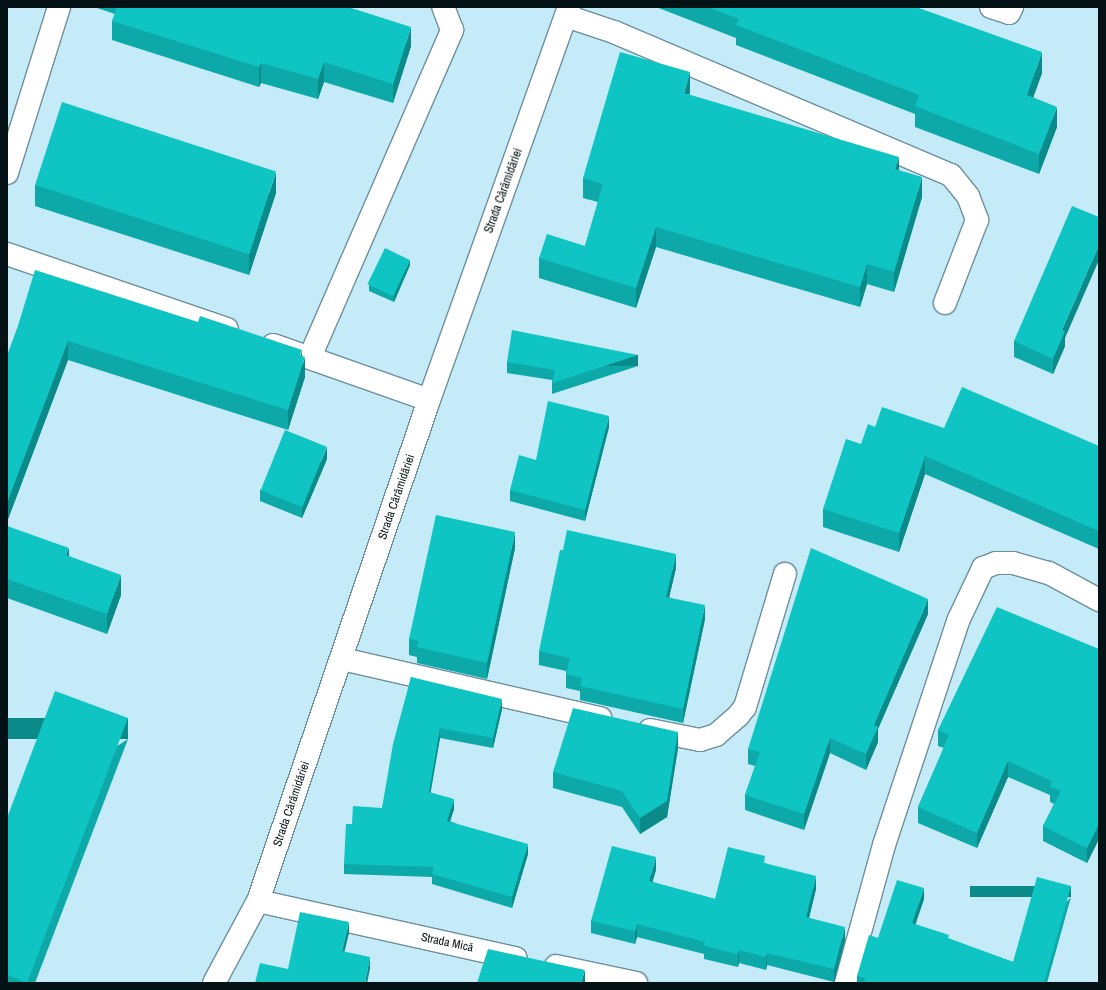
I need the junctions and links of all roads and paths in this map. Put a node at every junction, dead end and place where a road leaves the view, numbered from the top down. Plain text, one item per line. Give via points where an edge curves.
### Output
1 (59, 7) edge
2 (443, 7) edge
3 (991, 7) edge
4 (1012, 7) edge
5 (568, 11) edge
6 (7, 173) edge
7 (7, 254) edge
8 (945, 303) dead end
9 (310, 357) junction
10 (429, 400) junction
11 (785, 574) dead end
12 (1099, 600) edge
13 (342, 658) junction
14 (258, 901) junction
15 (214, 983) edge
16 (636, 983) edge
17 (846, 983) edge

1 - 6 street
2 - 9 street via 452,30
3 - 4 street via 1009,13
5 - 8 street via 951,175 968,196 977,220
5 - 10 street, Strada Cărămidăriei
7 - 9 street
9 - 10 street
10 - 13 street, Strada Cărămidăriei
11 - 13 street via 745,707 716,735 700,740
12 - 17 street via 1048,573 1013,563 996,563 982,568 958,621 886,837
13 - 14 street, Strada Cărămidăriei
14 - 15 street, Strada Cărămidăriei
14 - 16 street, Strada Mică

